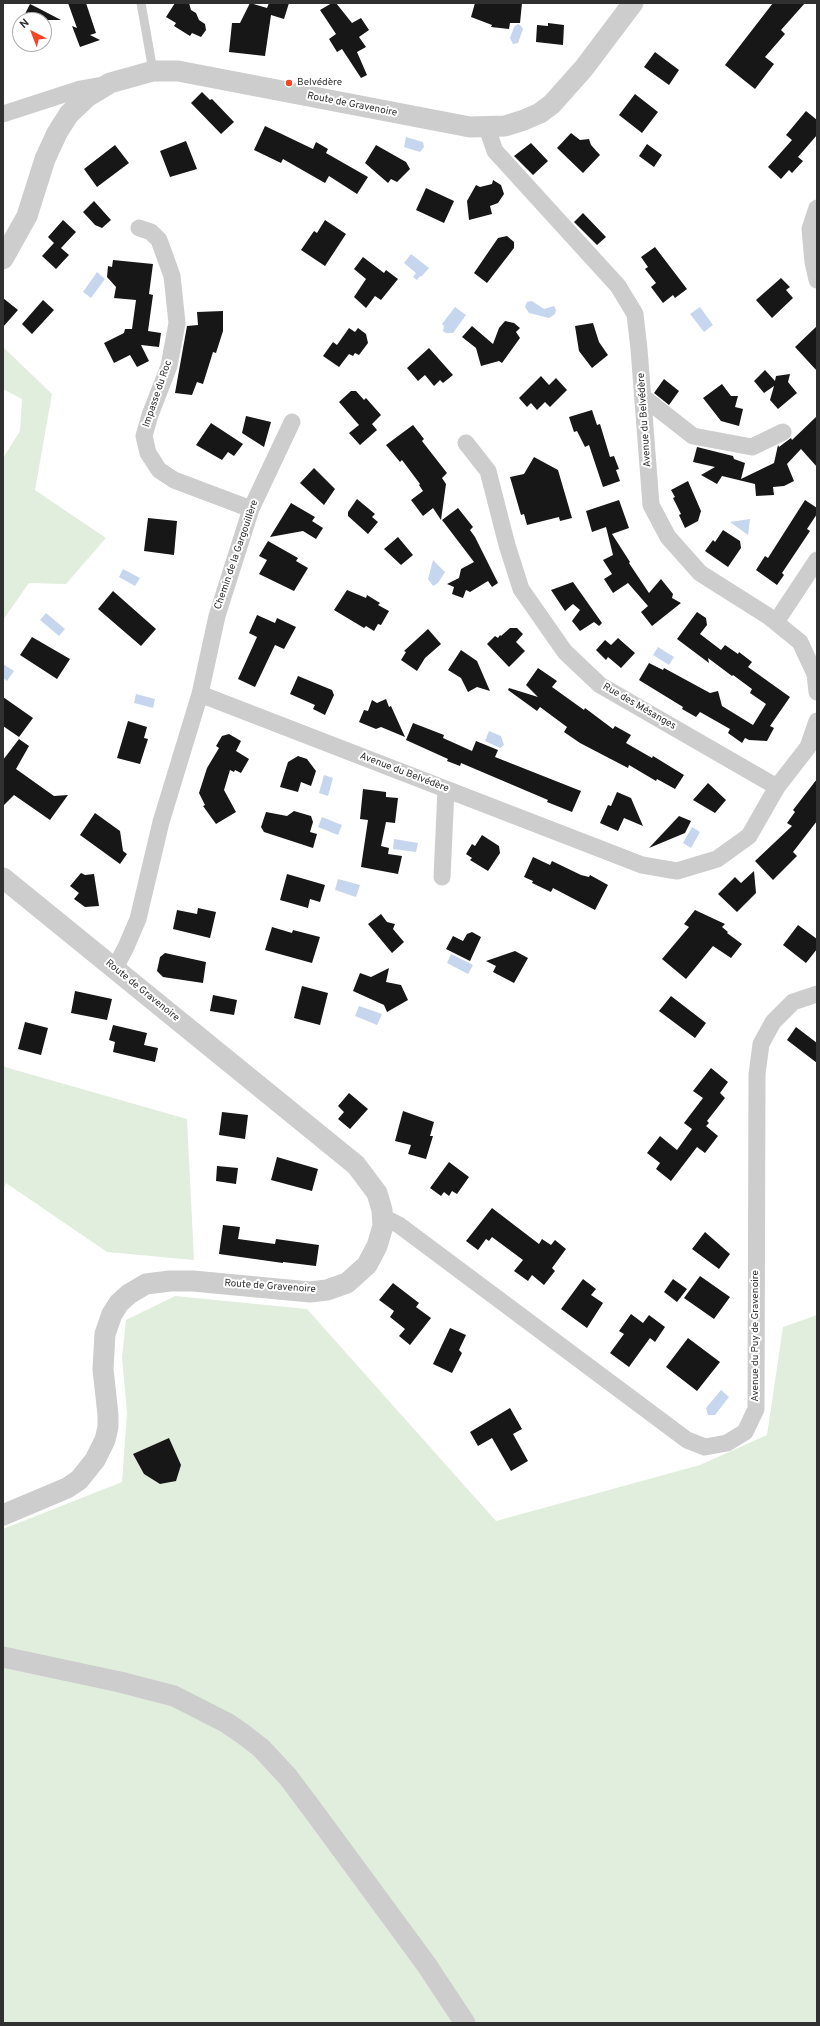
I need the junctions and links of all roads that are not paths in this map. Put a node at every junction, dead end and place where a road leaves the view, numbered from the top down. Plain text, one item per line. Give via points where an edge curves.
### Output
1 (140, 3) edge
2 (633, 3) edge
3 (153, 71) junction
4 (110, 83) junction
5 (3, 114) edge
6 (487, 128) junction
7 (817, 208) edge
8 (139, 228) dead end
9 (3, 259) edge
10 (817, 280) edge
11 (643, 397) junction
12 (292, 422) dead end
13 (783, 432) dead end
14 (466, 443) dead end
15 (251, 509) junction
16 (817, 560) edge
17 (776, 622) junction
18 (817, 692) edge
19 (200, 694) junction
20 (817, 721) edge
21 (778, 787) junction
22 (446, 789) junction
23 (442, 877) dead end
24 (3, 878) edge
25 (115, 968) junction
26 (817, 994) edge
27 (383, 1218) junction
28 (3, 1515) edge
29 (3, 1657) edge
30 (465, 2023) edge

1 - 3 lane
2 - 6 street, Route de Gravenoire via 584,68 552,104 524,120
3 - 4 street, Route de Gravenoire
3 - 6 street, Route de Gravenoire via 178,72 453,124
4 - 5 street via 80,89
4 - 9 street, Route de Gravenoire via 87,97 57,133 45,159 28,216
6 - 11 street, Avenue du Belvédère via 495,151 618,286 635,314
7 - 10 street via 810,229 812,262
8 - 15 street, Impasse du Roc via 151,232 159,240 172,276 177,323 169,366 144,436 148,453 159,470 174,480
11 - 13 street via 693,436 752,447
11 - 17 street, Avenue du Belvédère via 651,505 668,537 700,574
12 - 15 street, Chemin de la Gargouillère
14 - 21 street, Rue des Mésanges via 488,471 521,589 565,652 600,685
15 - 19 street, Chemin de la Gargouillère via 217,616
16 - 17 street
17 - 18 street, Avenue du Belvédère via 800,642 815,674
19 - 22 street, Avenue du Belvédère
19 - 25 street via 161,822 138,919
20 - 21 street, Avenue du Belvédère via 808,747
21 - 22 street, Avenue du Belvédère via 750,836 717,859 677,871 642,865
22 - 23 street
24 - 25 street, Route de Gravenoire
25 - 27 street, Route de Gravenoire via 356,1165 377,1193
26 - 27 street, Avenue du Puy de Gravenoire via 793,1002 772,1022 761,1044 757,1074 756,1409 745,1432 727,1443 705,1447 687,1440 399,1225
27 - 28 street, Route de Gravenoire via 377,1246 367,1265 347,1283 337,1287 310,1292 170,1281 146,1284 129,1294 112,1314 105,1334 103,1369 108,1427 95,1460 79,1480 67,1488
29 - 30 street via 174,1696 213,1716 261,1748 307,1802 426,1964

